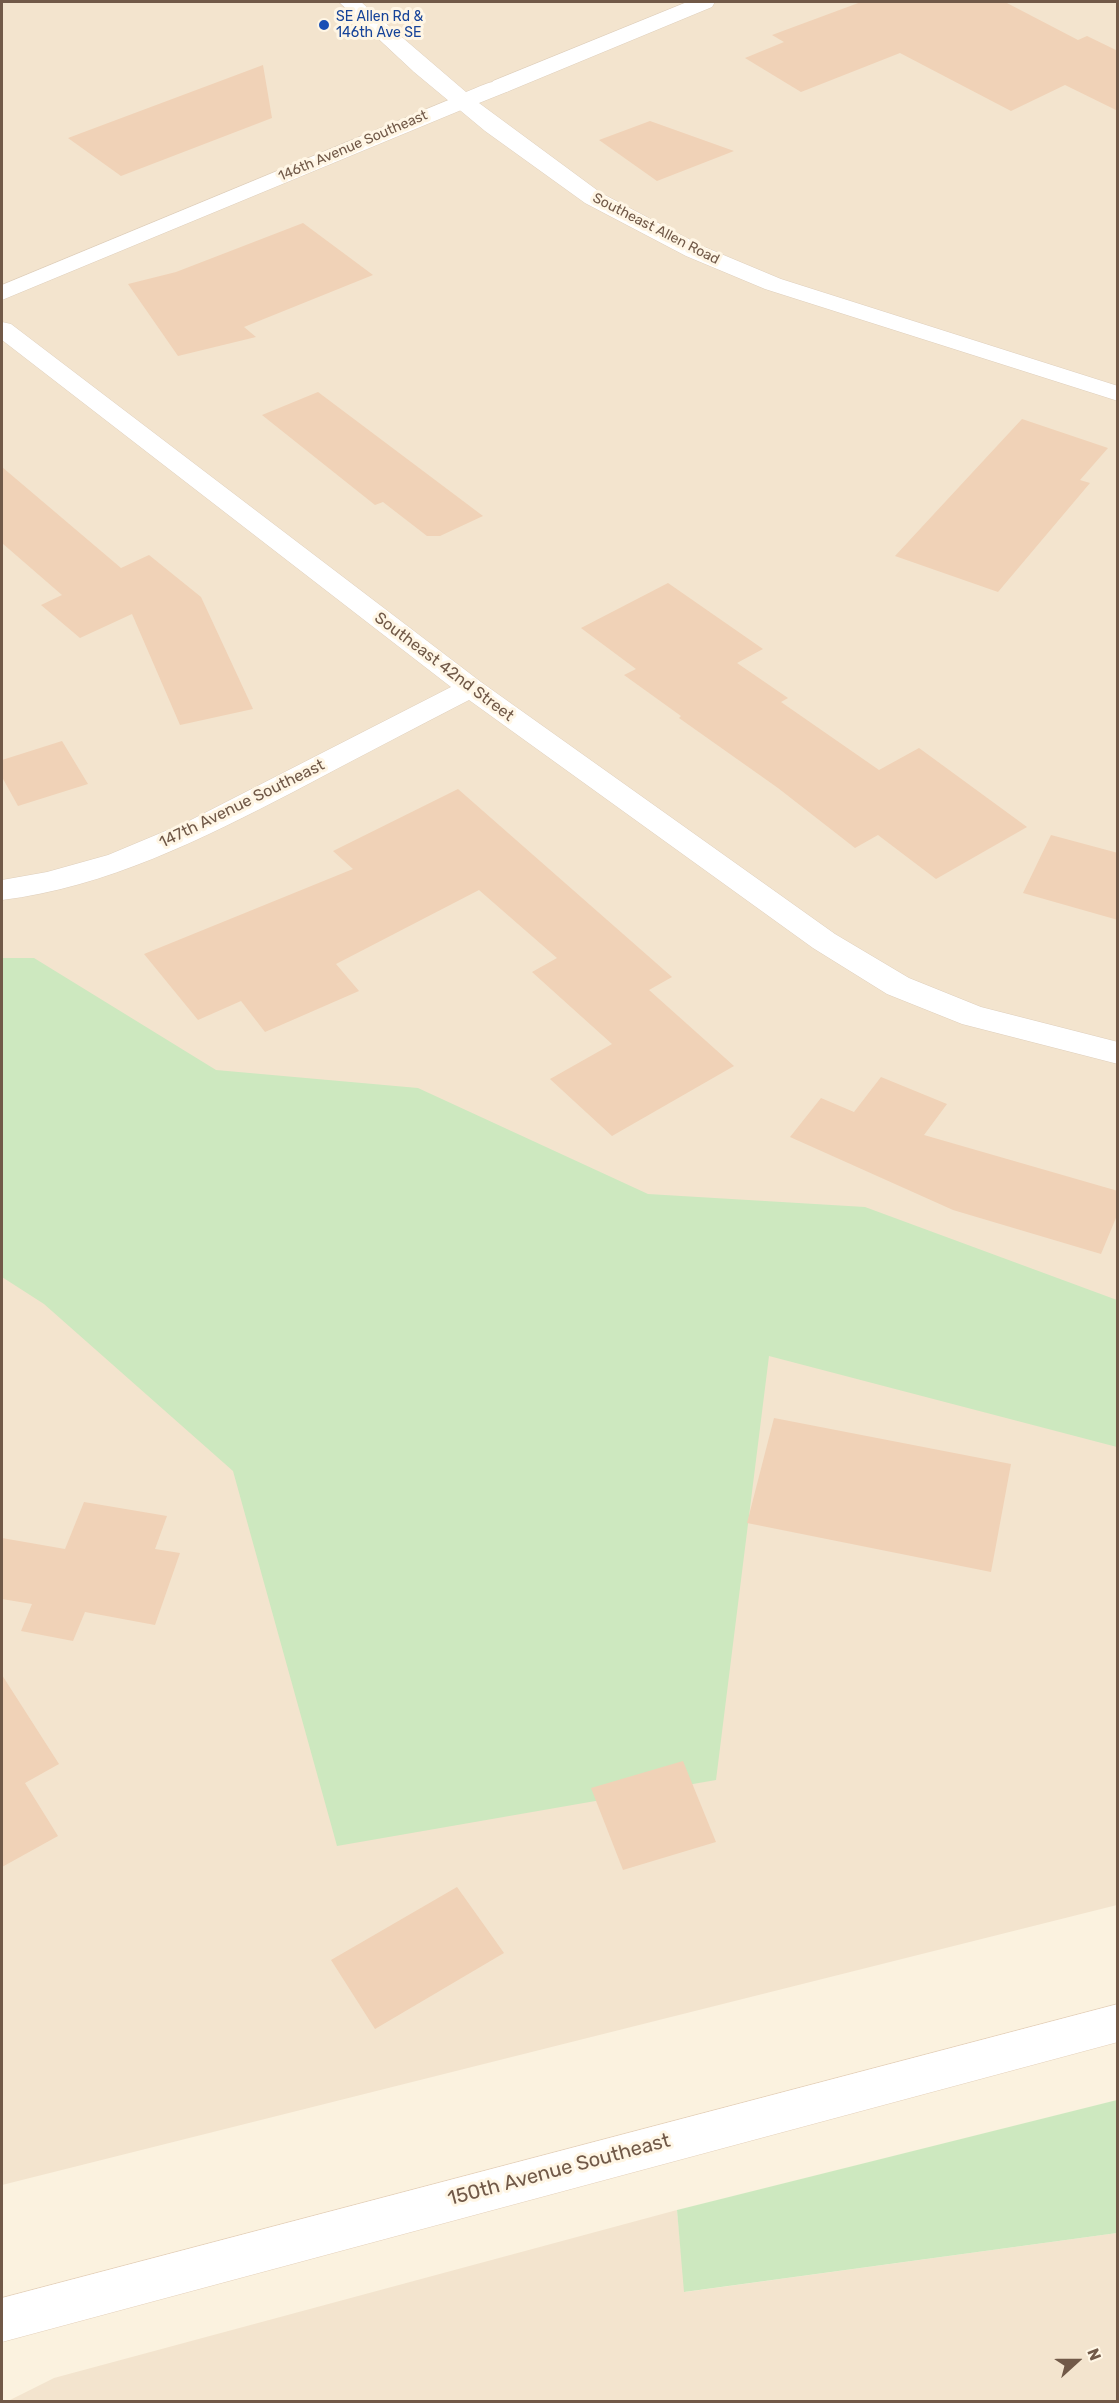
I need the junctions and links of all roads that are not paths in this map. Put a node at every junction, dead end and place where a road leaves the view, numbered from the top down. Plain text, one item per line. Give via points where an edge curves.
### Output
1 (349, 2) edge
2 (704, 2) edge
3 (463, 101) junction
4 (2, 293) edge
5 (2, 329) edge
6 (1118, 394) edge
7 (471, 688) junction
8 (2, 890) edge
9 (1118, 1053) edge
10 (1118, 2023) edge
11 (7, 2321) edge

1 - 3 street, Southeast Allen Road
2 - 3 street, 146th Avenue Southeast
3 - 4 street, 146th Avenue Southeast
3 - 6 street, Southeast Allen Road via 593,198 694,251 773,284
5 - 7 street, Southeast 42nd Street
7 - 8 street, 147th Avenue Southeast via 197,829 118,862 48,882
7 - 9 street, Southeast 42nd Street via 824,941 898,986 973,1016
10 - 11 street, 150th Avenue Southeast

